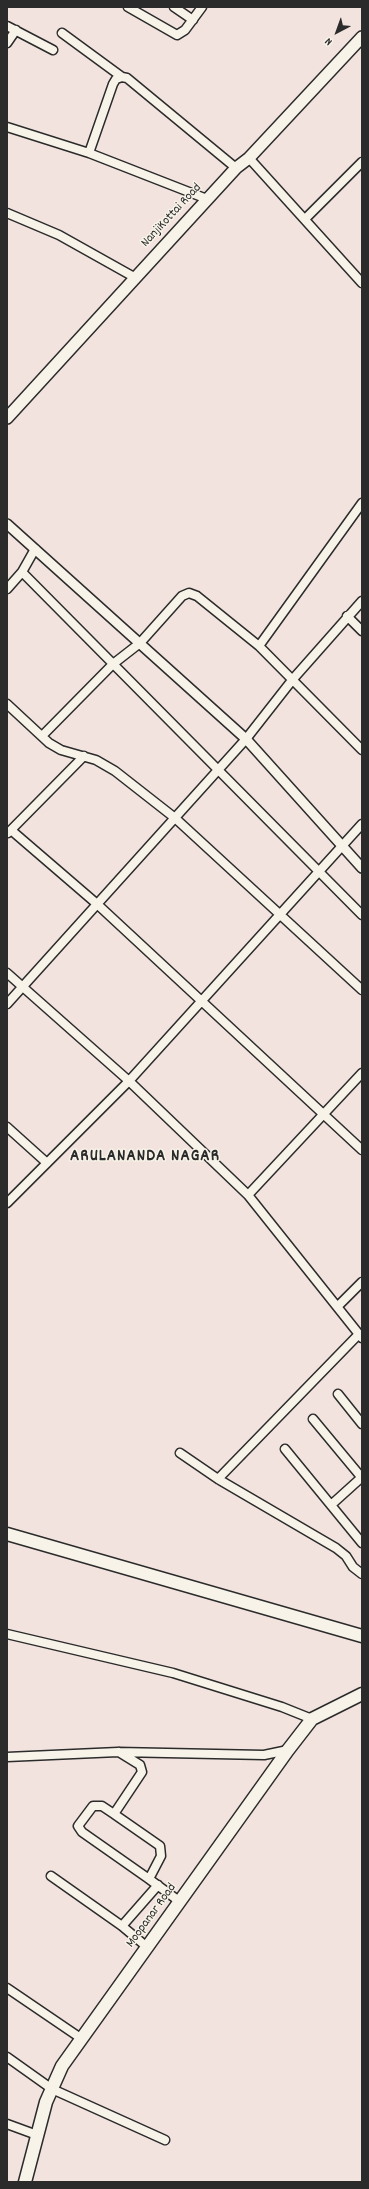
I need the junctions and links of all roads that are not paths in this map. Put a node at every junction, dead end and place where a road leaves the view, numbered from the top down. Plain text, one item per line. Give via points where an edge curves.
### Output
1 (174, 7) edge
2 (202, 7) edge
3 (131, 8) edge
4 (193, 20) junction
5 (7, 26) edge
6 (16, 30) junction
7 (62, 34) dead end
8 (362, 37) edge
9 (7, 43) edge
10 (53, 50) dead end
11 (122, 77) junction
12 (7, 127) edge
13 (89, 153) junction
14 (249, 158) junction
15 (362, 162) edge
16 (236, 168) junction
17 (207, 198) junction
18 (7, 213) edge
19 (304, 219) junction
20 (134, 277) junction
21 (362, 283) edge
22 (7, 418) edge
23 (360, 508) edge
24 (7, 524) edge
25 (35, 549) junction
26 (22, 572) junction
27 (7, 589) edge
28 (362, 601) edge
29 (347, 616) junction
30 (362, 630) edge
31 (140, 643) junction
32 (259, 646) junction
33 (113, 664) junction
34 (293, 679) junction
35 (7, 704) edge
36 (42, 736) junction
37 (246, 739) junction
38 (362, 750) edge
39 (84, 756) junction
40 (216, 770) junction
41 (175, 818) junction
42 (362, 824) edge
43 (9, 832) edge
44 (341, 847) junction
45 (362, 868) edge
46 (320, 872) junction
47 (97, 904) junction
48 (280, 915) junction
49 (362, 916) edge
50 (7, 973) edge
51 (23, 987) junction
52 (362, 990) edge
53 (202, 1001) junction
54 (7, 1004) edge
55 (362, 1073) edge
56 (129, 1081) junction
57 (324, 1116) junction
58 (7, 1127) edge
59 (362, 1150) edge
60 (47, 1163) junction
61 (248, 1195) junction
62 (7, 1203) edge
63 (362, 1282) edge
64 (338, 1306) junction
65 (360, 1336) edge
66 (338, 1394) dead end
67 (313, 1419) dead end
68 (362, 1424) edge
69 (285, 1449) dead end
70 (180, 1454) dead end
71 (362, 1478) edge
72 (218, 1479) junction
73 (331, 1505) junction
74 (7, 1534) edge
75 (362, 1543) edge
76 (362, 1574) edge
77 (350, 1632) junction
78 (7, 1634) edge
79 (362, 1636) edge
80 (362, 1645) edge
81 (362, 1688) edge
82 (362, 1694) edge
83 (351, 1700) junction
84 (312, 1719) junction
85 (288, 1750) junction
86 (118, 1752) junction
87 (7, 1757) edge
88 (114, 1814) junction
89 (51, 1876) dead end
90 (149, 1878) junction
91 (158, 1885) junction
92 (179, 1901) junction
93 (122, 1926) junction
94 (147, 1946) junction
95 (7, 1988) edge
96 (82, 2039) junction
97 (7, 2057) edge
98 (52, 2089) junction
99 (7, 2124) edge
100 (37, 2135) junction
101 (166, 2140) dead end
102 (25, 2182) edge

1 - 4 street
2 - 4 street
3 - 4 street via 177,35
5 - 6 street
6 - 9 street
6 - 10 street
7 - 11 street
8 - 14 main road, NanjiKottai Road
11 - 13 street via 116,79
11 - 16 street via 127,78
12 - 13 street
13 - 17 street
14 - 16 main road, NanjiKottai Road
14 - 19 street
15 - 19 street
16 - 17 main road, NanjiKottai Road
17 - 20 main road, NanjiKottai Road
18 - 20 street via 59,235
19 - 21 street
20 - 22 main road, NanjiKottai Road
23 - 32 street
24 - 25 street
25 - 26 street
25 - 31 street
26 - 27 street
26 - 33 street
28 - 29 street
29 - 30 street
29 - 34 street
31 - 32 street via 182,596 189,593 197,596
31 - 33 street
31 - 37 street
32 - 34 street
33 - 36 street
33 - 40 street
34 - 37 street
34 - 38 street
35 - 36 street
36 - 39 street via 61,750
37 - 40 street
37 - 44 street
39 - 41 street via 115,772
39 - 43 street
40 - 41 street
40 - 46 street
41 - 47 street
41 - 48 street
42 - 44 street
43 - 47 street
44 - 45 street
44 - 46 street
46 - 48 street
46 - 49 street
47 - 51 street
47 - 53 street
48 - 52 street
48 - 53 street
50 - 51 street
51 - 54 street
51 - 56 street
53 - 56 street
53 - 57 street
55 - 57 street
56 - 60 street
56 - 61 street
57 - 59 street
57 - 61 street
58 - 60 street
60 - 62 street
61 - 64 street
63 - 64 street
64 - 65 street
65 - 72 street
66 - 68 street
67 - 71 street
69 - 73 street
70 - 72 street
71 - 73 street
72 - 76 street via 336,1548
73 - 75 street
74 - 77 main road
77 - 79 main road
77 - 80 main road
78 - 84 street via 173,1673
81 - 83 main road, Moopanar Road
82 - 83 main road, Moopanar Road
83 - 84 main road, Moopanar Road
84 - 85 main road, Moopanar Road
85 - 86 street via 264,1755
85 - 92 main road, Moopanar Road
86 - 87 street
86 - 88 street via 140,1765 142,1772
88 - 90 street via 160,1846 161,1856
88 - 90 street via 102,1806 94,1806 78,1826 82,1832
89 - 93 street
90 - 91 street
91 - 92 street
91 - 93 street
92 - 94 main road, Moopanar Road
93 - 94 street
94 - 96 main road, Moopanar Road
95 - 96 street
96 - 98 main road, Moopanar Road via 62,2066
97 - 98 street
98 - 100 main road, Moopanar Road
98 - 101 street
99 - 100 street
100 - 102 main road, Moopanar Road

